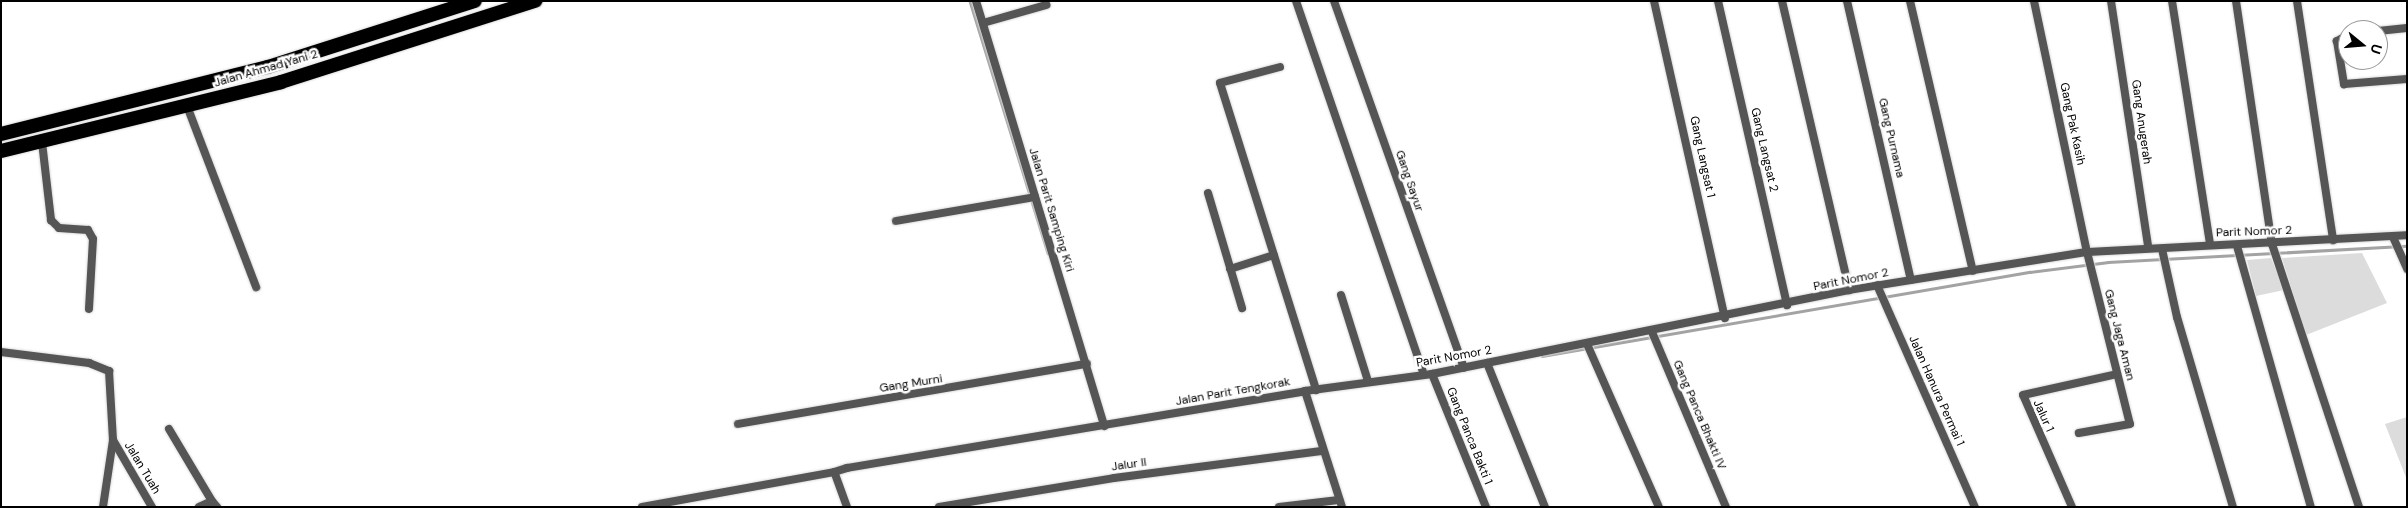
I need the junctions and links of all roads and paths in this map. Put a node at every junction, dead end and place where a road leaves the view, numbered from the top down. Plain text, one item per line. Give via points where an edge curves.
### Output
1 (475, 1) edge
2 (535, 1) edge
3 (976, 1) edge
4 (1296, 1) edge
5 (1334, 1) edge
6 (1654, 1) edge
7 (1718, 1) edge
8 (1782, 1) edge
9 (1847, 1) edge
10 (1910, 1) edge
11 (2034, 1) edge
12 (2111, 1) edge
13 (2172, 1) edge
14 (2236, 1) edge
15 (2297, 1) edge
16 (1046, 5) dead end
17 (983, 23) junction
18 (2407, 28) edge
19 (2388, 31) edge
20 (1280, 67) dead end
21 (2342, 70) edge
22 (2407, 79) edge
23 (188, 106) junction
24 (1, 134) edge
25 (42, 142) junction
26 (1, 150) edge
27 (1208, 193) dead end
28 (1030, 197) junction
29 (896, 221) dead end
30 (2407, 235) edge
31 (2393, 237) junction
32 (2333, 240) junction
33 (2272, 244) junction
34 (2210, 245) junction
35 (2148, 246) junction
36 (2237, 246) junction
37 (2162, 249) junction
38 (2087, 252) junction
39 (1274, 255) junction
40 (1230, 269) junction
41 (2407, 269) edge
42 (1973, 271) junction
43 (1911, 280) junction
44 (256, 287) dead end
45 (1849, 290) junction
46 (1880, 293) junction
47 (1341, 295) dead end
48 (1787, 304) junction
49 (89, 308) dead end
50 (1242, 308) dead end
51 (1726, 318) junction
52 (1652, 332) junction
53 (1587, 344) junction
54 (1, 352) edge
55 (1487, 363) junction
56 (1087, 364) junction
57 (1464, 368) junction
58 (2117, 374) junction
59 (1428, 375) junction
60 (1368, 381) junction
61 (1316, 390) junction
62 (1304, 391) junction
63 (738, 424) dead end
64 (1104, 426) junction
65 (170, 429) dead end
66 (2079, 433) dead end
67 (113, 440) junction
68 (1323, 451) junction
69 (834, 472) junction
70 (213, 503) edge
71 (1341, 503) edge
72 (103, 507) edge
73 (152, 507) edge
74 (199, 507) edge
75 (642, 507) edge
76 (847, 507) edge
77 (939, 507) edge
78 (1279, 507) edge
79 (1486, 507) edge
80 (1545, 507) edge
81 (1658, 507) edge
82 (1726, 507) edge
83 (1976, 507) edge
84 (2072, 507) edge
85 (2233, 507) edge
86 (2311, 507) edge
87 (2359, 507) edge

1 - 24 highway, Jalan Ahmad Yani 2 via 268,67
2 - 23 highway, Jalan Ahmad Yani 2 via 280,82
3 - 17 street, Jalan Parit Samping Kiri
4 - 59 street, Gang Panca Bakti 1
5 - 57 street, Gang Sayur
6 - 51 street, Gang Langsat 1
7 - 48 street, Gang Langsat 2
8 - 45 street
9 - 43 street, Gang Purnama
10 - 42 street
11 - 38 street, Gang Pak Kasih
12 - 35 street, Gang Anugerah
13 - 34 street
14 - 33 street
15 - 32 street
16 - 17 street
17 - 28 street, Jalan Parit Samping Kiri
18 - 19 street
20 - 39 street via 1220,83
21 - 22 street via 2344,84
23 - 25 highway, Jalan Ahmad Yani 2
23 - 44 street
25 - 26 highway, Jalan Ahmad Yani 2
25 - 49 street via 51,220 59,228 92,233
27 - 40 street
28 - 29 street
28 - 56 street, Jalan Parit Samping Kiri
30 - 31 street, Parit Nomor 2
31 - 32 street, Parit Nomor 2
31 - 41 street
32 - 33 street, Parit Nomor 2
33 - 36 street, Parit Nomor 2
33 - 87 street
34 - 36 street, Parit Nomor 2
34 - 37 street, Parit Nomor 2
35 - 37 street, Parit Nomor 2
35 - 38 street, Parit Nomor 2
36 - 86 street
37 - 85 street via 2177,317
38 - 42 street, Parit Nomor 2
38 - 58 street, Gang Jaga Aman
39 - 40 street
39 - 61 street
40 - 50 street
42 - 43 street, Parit Nomor 2
43 - 46 street, Parit Nomor 2
45 - 46 street, Parit Nomor 2
45 - 48 street, Parit Nomor 2
46 - 83 street, Jalan Hanura Permai 1
47 - 60 street
48 - 51 street, Parit Nomor 2
51 - 52 street, Parit Nomor 2
52 - 53 street, Parit Nomor 2
52 - 82 street, Gang Panca Bhakti IV
53 - 55 street, Parit Nomor 2
53 - 81 street
54 - 67 street via 105,367 110,373
55 - 57 street, Parit Nomor 2
55 - 80 street
56 - 63 street, Gang Murni
56 - 64 street, Jalan Parit Samping Kiri
57 - 59 street, Parit Nomor 2
58 - 66 street, Gang Jaga Aman via 2130,422
58 - 84 street, Jalur 1 via 2023,396
59 - 60 street, Parit Nomor 2
59 - 79 street, Gang Panca Bakti 1
60 - 61 street, Parit Nomor 2
61 - 62 street, Parit Nomor 2
62 - 64 street, Jalan Parit Tengkorak
62 - 68 street, Jalan Parit Tengkorak
64 - 69 street, Jalan Parit Tengkorak
65 - 70 street
67 - 72 street
67 - 73 street, Jalan Tuah
68 - 71 street, Jalan Parit Tengkorak
68 - 77 street, Jalur II via 1114,478
69 - 75 street, Jalan Parit Tengkorak
69 - 76 street
70 - 74 street
71 - 78 street

